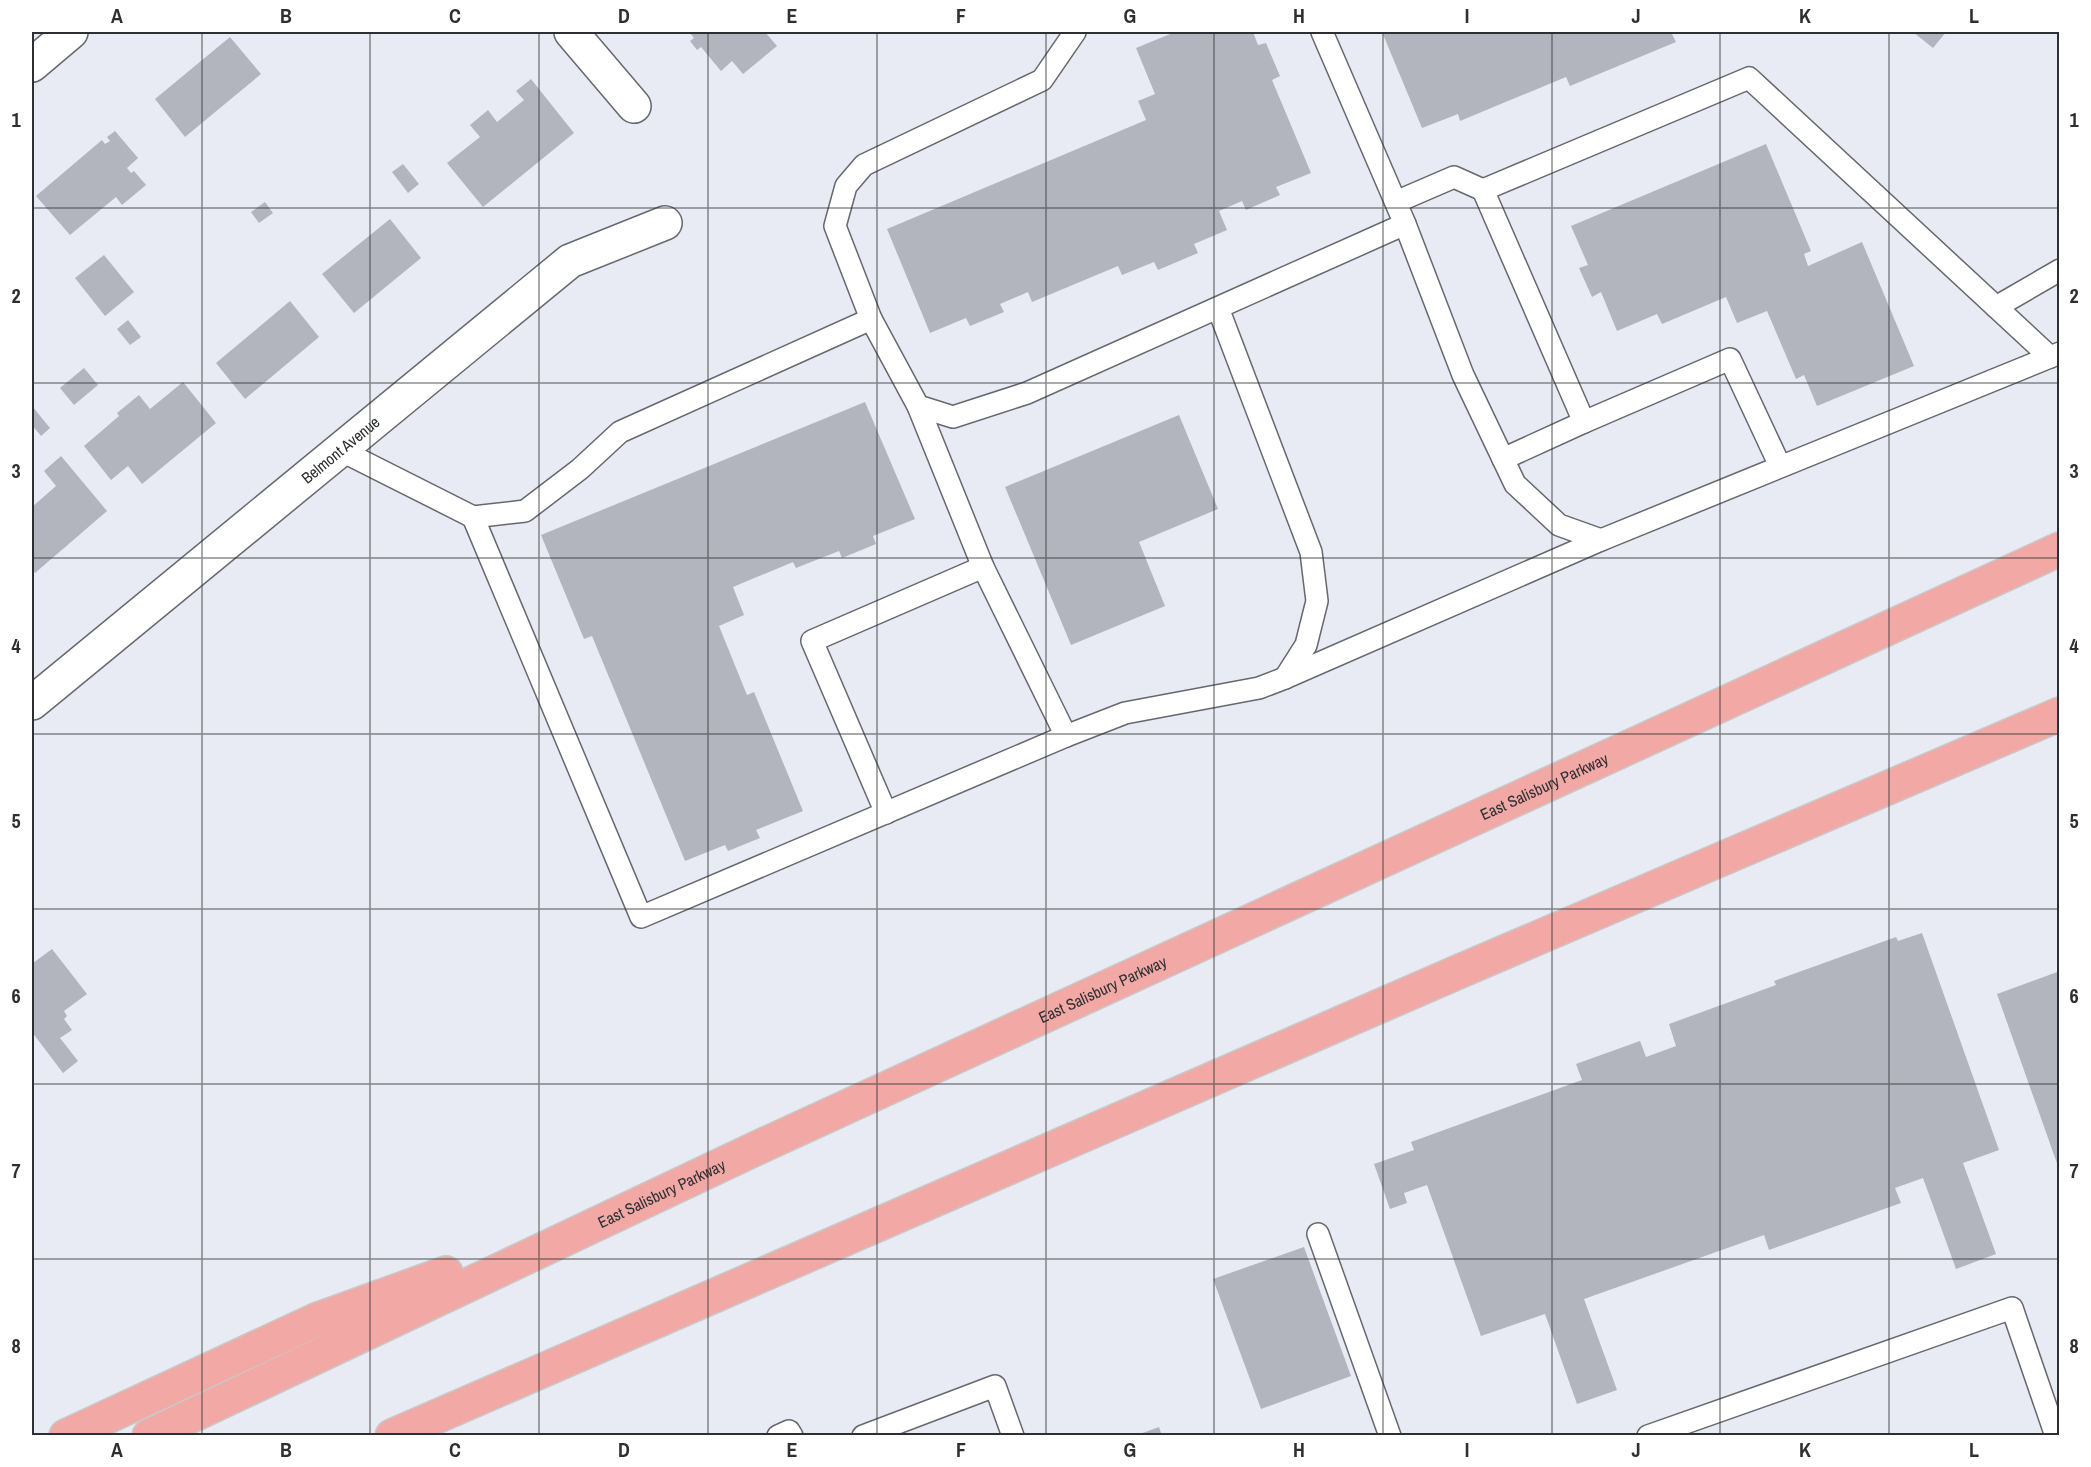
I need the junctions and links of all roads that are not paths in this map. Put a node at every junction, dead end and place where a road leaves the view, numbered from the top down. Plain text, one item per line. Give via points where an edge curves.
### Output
1 (71, 32) edge
2 (571, 32) edge
3 (1075, 32) edge
4 (1322, 32) edge
5 (32, 65) edge
6 (634, 106) dead end
7 (1483, 190) junction
8 (1396, 202) junction
9 (665, 224) dead end
10 (1405, 224) junction
11 (2060, 270) edge
12 (1996, 307) junction
13 (1218, 308) junction
14 (871, 319) junction
15 (2055, 355) edge
16 (918, 406) junction
17 (1584, 422) junction
18 (340, 450) junction
19 (1503, 459) junction
20 (1780, 466) junction
21 (473, 517) junction
22 (1601, 540) junction
23 (2060, 549) edge
24 (983, 567) junction
25 (1285, 678) junction
26 (32, 703) edge
27 (2060, 714) edge
28 (1066, 736) junction
29 (886, 813) junction
30 (637, 1205) junction
31 (1318, 1234) dead end
32 (560, 1362) junction
33 (66, 1436) edge
34 (149, 1436) edge
35 (392, 1436) edge
36 (449, 1436) edge
37 (778, 1436) edge
38 (792, 1436) edge
39 (863, 1436) edge
40 (1013, 1436) edge
41 (1390, 1436) edge
42 (1648, 1436) edge
43 (2056, 1436) edge

1 - 5 street
2 - 6 street
3 - 14 lane via 1042,80 864,165 846,186 835,226
4 - 8 lane
7 - 8 lane via 1454,177
7 - 12 lane via 1749,78
7 - 17 lane
8 - 10 lane
9 - 18 street, Belmont Avenue via 570,261
10 - 13 lane
10 - 19 lane via 1463,375
11 - 12 lane
12 - 15 lane
13 - 16 lane via 1027,393 964,414 953,417
13 - 25 lane via 1311,552 1317,601 1306,645
14 - 16 lane
14 - 21 lane via 620,432 525,511
15 - 20 lane
16 - 24 lane
17 - 19 lane
17 - 20 lane via 1730,359
18 - 21 lane
18 - 26 street, Belmont Avenue
19 - 22 lane via 1515,484 1559,525
20 - 22 lane
21 - 29 lane via 641,917
22 - 25 lane
23 - 30 main road, East Salisbury Parkway
24 - 28 lane
24 - 29 lane via 812,641
25 - 28 lane via 1259,688 1125,712
27 - 32 main road
28 - 29 lane
30 - 33 main road via 316,1320
30 - 34 main road, East Salisbury Parkway
31 - 41 lane
32 - 35 main road
32 - 36 main road
37 - 38 lane via 789,1431
39 - 40 lane via 995,1386
42 - 43 lane via 2012,1308

